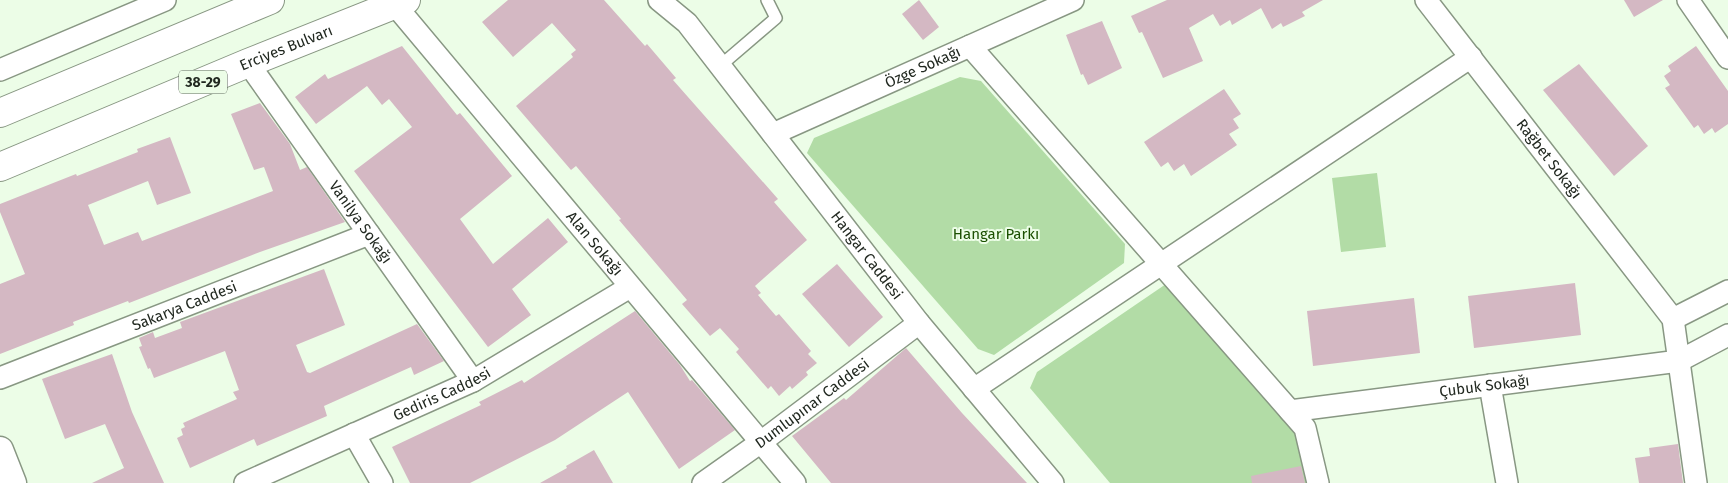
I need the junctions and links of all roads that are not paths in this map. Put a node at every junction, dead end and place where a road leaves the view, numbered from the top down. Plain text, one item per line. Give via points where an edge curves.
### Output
1 (165, 0) edge
2 (270, 0) edge
3 (659, 0) edge
4 (680, 0) edge
5 (767, 0) edge
6 (1073, 0) edge
7 (1426, 0) edge
8 (1688, 0) edge
9 (400, 2) edge
10 (687, 23) junction
11 (970, 46) junction
12 (1471, 57) junction
13 (1728, 58) edge
14 (248, 63) junction
15 (720, 66) junction
16 (0, 70) edge
17 (0, 113) edge
18 (773, 134) junction
19 (0, 167) edge
20 (369, 234) junction
21 (1161, 264) junction
22 (630, 287) junction
23 (1728, 290) edge
24 (1673, 319) junction
25 (919, 323) junction
26 (1728, 335) edge
27 (1679, 361) junction
28 (0, 378) edge
29 (473, 381) junction
30 (1490, 385) junction
31 (974, 389) junction
32 (1290, 410) junction
33 (354, 434) junction
34 (761, 442) junction
35 (0, 450) edge
36 (13, 483) edge
37 (246, 483) edge
38 (382, 483) edge
39 (703, 483) edge
40 (795, 483) edge
41 (1053, 483) edge
42 (1318, 483) edge
43 (1507, 483) edge
44 (1696, 483) edge

1 - 16 street
2 - 17 highway
3 - 10 street, Hangar Caddesi
4 - 10 street, Hangar Caddesi
5 - 15 lane via 776,18
6 - 11 street, Özge Sokağı
7 - 12 street, Rağbet Sokağı
8 - 13 street
9 - 14 highway, Erciyes Bulvarı / 38-29
9 - 22 street, Alan Sokağı
10 - 15 street, Hangar Caddesi
11 - 18 street, Özge Sokağı
11 - 21 street
12 - 21 street
12 - 24 street, Rağbet Sokağı
14 - 19 highway, Erciyes Bulvarı / 38-29
14 - 20 street, Vanilya Sokağı
15 - 18 street, Hangar Caddesi
18 - 25 street, Hangar Caddesi
20 - 28 street, Sakarya Caddesi
20 - 29 street, Vanilya Sokağı
21 - 31 street
21 - 32 street
22 - 29 street, Gediris Caddesi
22 - 34 street, Alan Sokağı
23 - 24 street
24 - 27 street
25 - 31 street, Hangar Caddesi
25 - 34 street, Dumlupınar Caddesi
26 - 27 street
27 - 30 street, Çubuk Sokağı
27 - 44 street
29 - 33 street, Gediris Caddesi
30 - 32 street, Çubuk Sokağı
30 - 43 street
31 - 41 street, Hangar Caddesi
32 - 42 street via 1305,428
33 - 37 street, Gediris Caddesi
33 - 38 street
34 - 39 street, Dumlupınar Caddesi
34 - 40 street, Alan Sokağı
35 - 36 street

